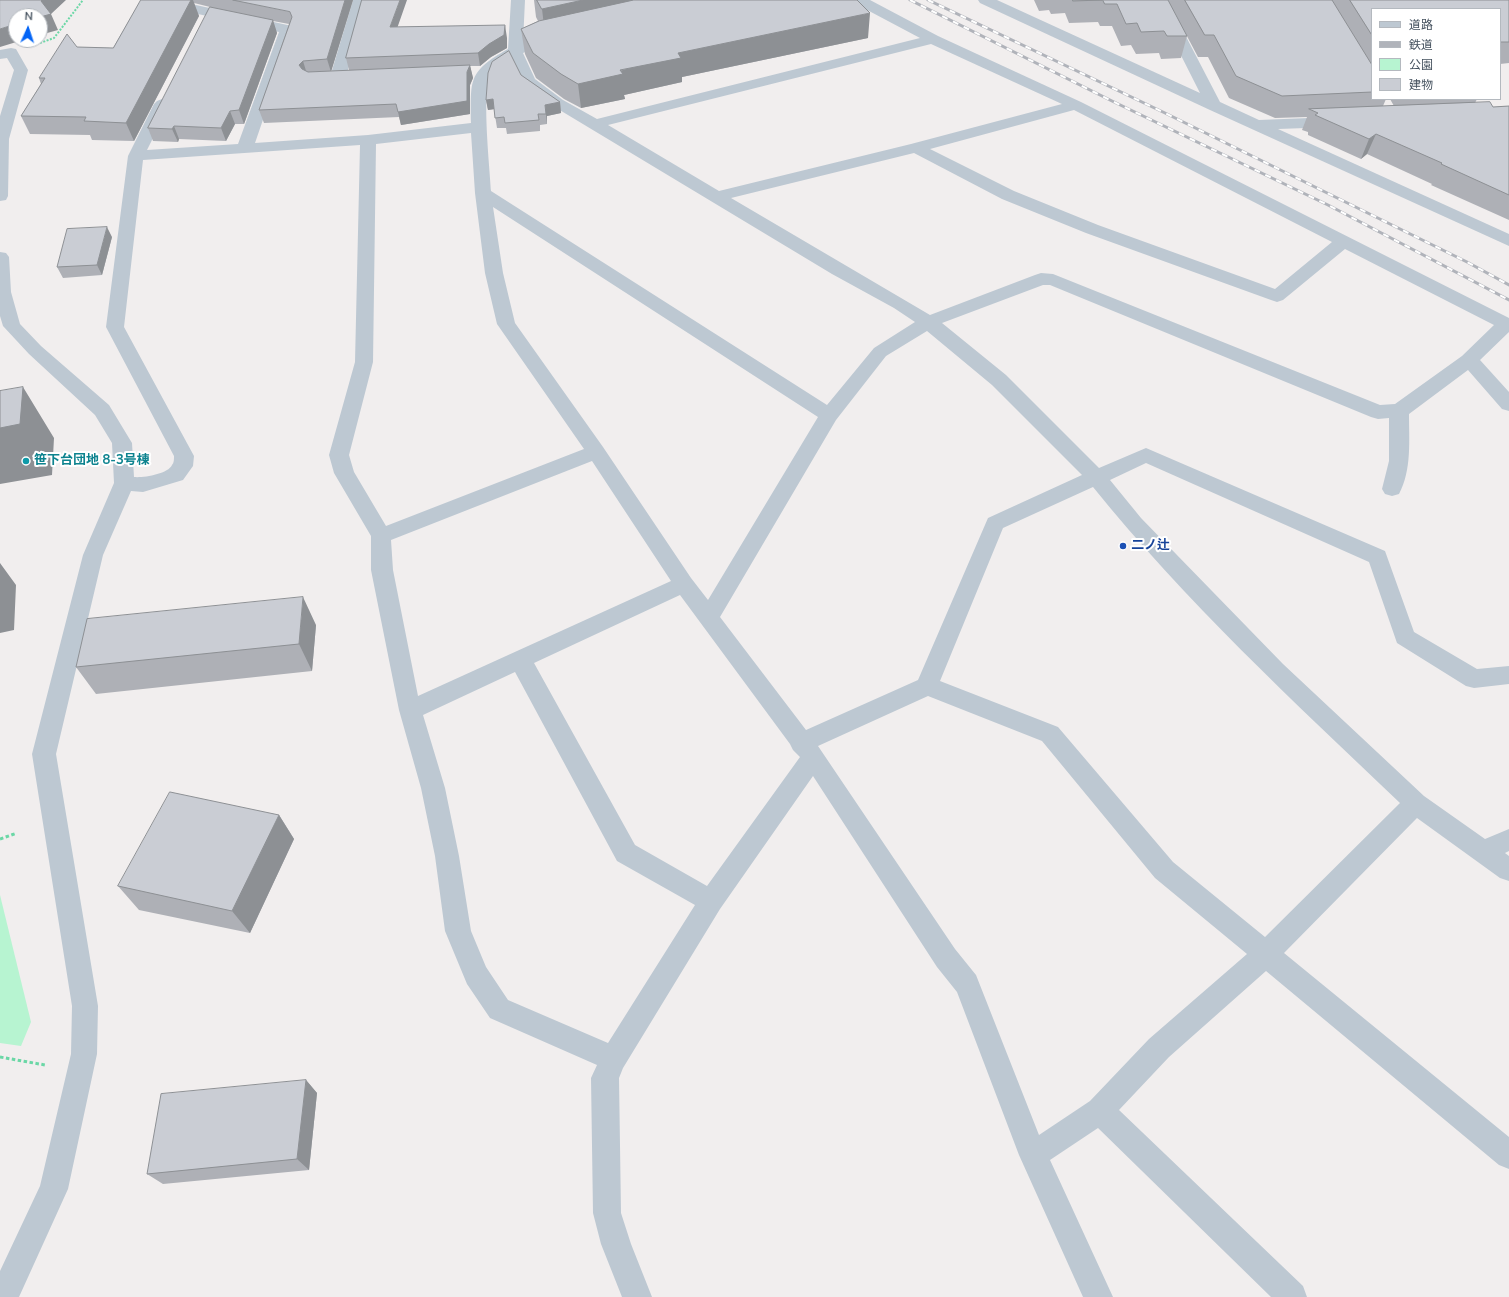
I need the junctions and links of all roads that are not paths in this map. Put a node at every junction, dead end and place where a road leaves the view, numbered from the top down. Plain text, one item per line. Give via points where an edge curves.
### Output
1 (153, 0) edge
2 (360, 0) edge
3 (518, 0) edge
4 (859, 0) edge
5 (985, 0) edge
6 (1160, 0) edge
7 (567, 34) edge
8 (933, 39) junction
9 (515, 51) junction
10 (5, 54) edge
11 (353, 77) edge
12 (168, 93) edge
13 (1076, 105) junction
14 (1215, 107) junction
15 (1348, 121) edge
16 (595, 124) junction
17 (1254, 125) junction
18 (479, 127) junction
19 (368, 140) junction
20 (245, 148) junction
21 (916, 148) junction
22 (136, 156) junction
23 (483, 193) junction
24 (0, 196) edge
25 (716, 197) junction
26 (1344, 241) junction
27 (1509, 241) edge
28 (0, 258) edge
29 (928, 322) junction
30 (1508, 324) edge
31 (1469, 360) junction
32 (1509, 404) edge
33 (1399, 411) junction
34 (829, 415) junction
35 (596, 452) junction
36 (1097, 478) junction
37 (124, 483) junction
38 (1392, 490) dead end
39 (381, 536) junction
40 (684, 584) junction
41 (709, 617) junction
42 (520, 659) junction
43 (1509, 675) edge
44 (927, 686) junction
45 (410, 710) junction
46 (807, 750) junction
47 (1416, 803) junction
48 (1509, 840) edge
49 (1483, 851) junction
50 (1509, 870) edge
51 (711, 901) junction
52 (1266, 954) junction
53 (613, 1059) junction
54 (1100, 1111) junction
55 (1033, 1155) junction
56 (1509, 1155) edge
57 (3, 1297) edge
58 (637, 1297) edge
59 (1098, 1297) edge
60 (1292, 1297) edge

1 - 20 street via 206,19 287,29
2 - 11 street via 331,78
3 - 9 street
4 - 8 street
5 - 14 street
6 - 14 street
7 - 9 street via 537,41
8 - 13 street
8 - 16 street
9 - 16 street via 529,81 558,103
9 - 18 street via 477,71
10 - 24 street via 21,70 1,139
12 - 22 street
13 - 21 street
13 - 26 street
14 - 17 street
15 - 17 street
16 - 25 street
17 - 27 street
18 - 19 street
18 - 23 street
19 - 20 street
19 - 39 street via 364,362 339,455 344,473
20 - 22 street
21 - 25 street
21 - 26 street via 1008,195 1092,229 1277,296
22 - 37 street via 115,327 184,456 183,466 176,475 143,485
23 - 34 street
23 - 35 street via 494,273 506,324
25 - 29 street
26 - 30 street
28 - 37 street via 2,292 12,326 102,410 122,443
29 - 33 street via 1041,279 1053,280 1378,412
29 - 34 street via 880,352
29 - 36 street via 999,380
30 - 31 street
31 - 32 street
31 - 33 street
33 - 38 street via 1398,461
34 - 41 street
35 - 39 street
35 - 40 street
36 - 43 street via 1146,455 1378,556 1405,637 1474,679
36 - 44 street via 995,523
36 - 47 street via 1134,523 1275,670
37 - 57 street via 92,555 44,754 85,1006 84,1054 54,1189
39 - 45 street via 382,570
40 - 41 street
40 - 42 street
41 - 46 street
42 - 45 street
42 - 51 street via 626,853
44 - 46 street
44 - 52 street via 1050,734 1164,870
45 - 53 street via 433,788 447,856 458,931 476,975 499,1009
46 - 51 street
46 - 55 street via 946,958 967,984
47 - 49 street
47 - 52 street
48 - 49 street
49 - 50 street
51 - 53 street
52 - 54 street via 1159,1048
52 - 56 street
53 - 58 street via 605,1078 607,1213
54 - 55 street
54 - 60 street
55 - 59 street

